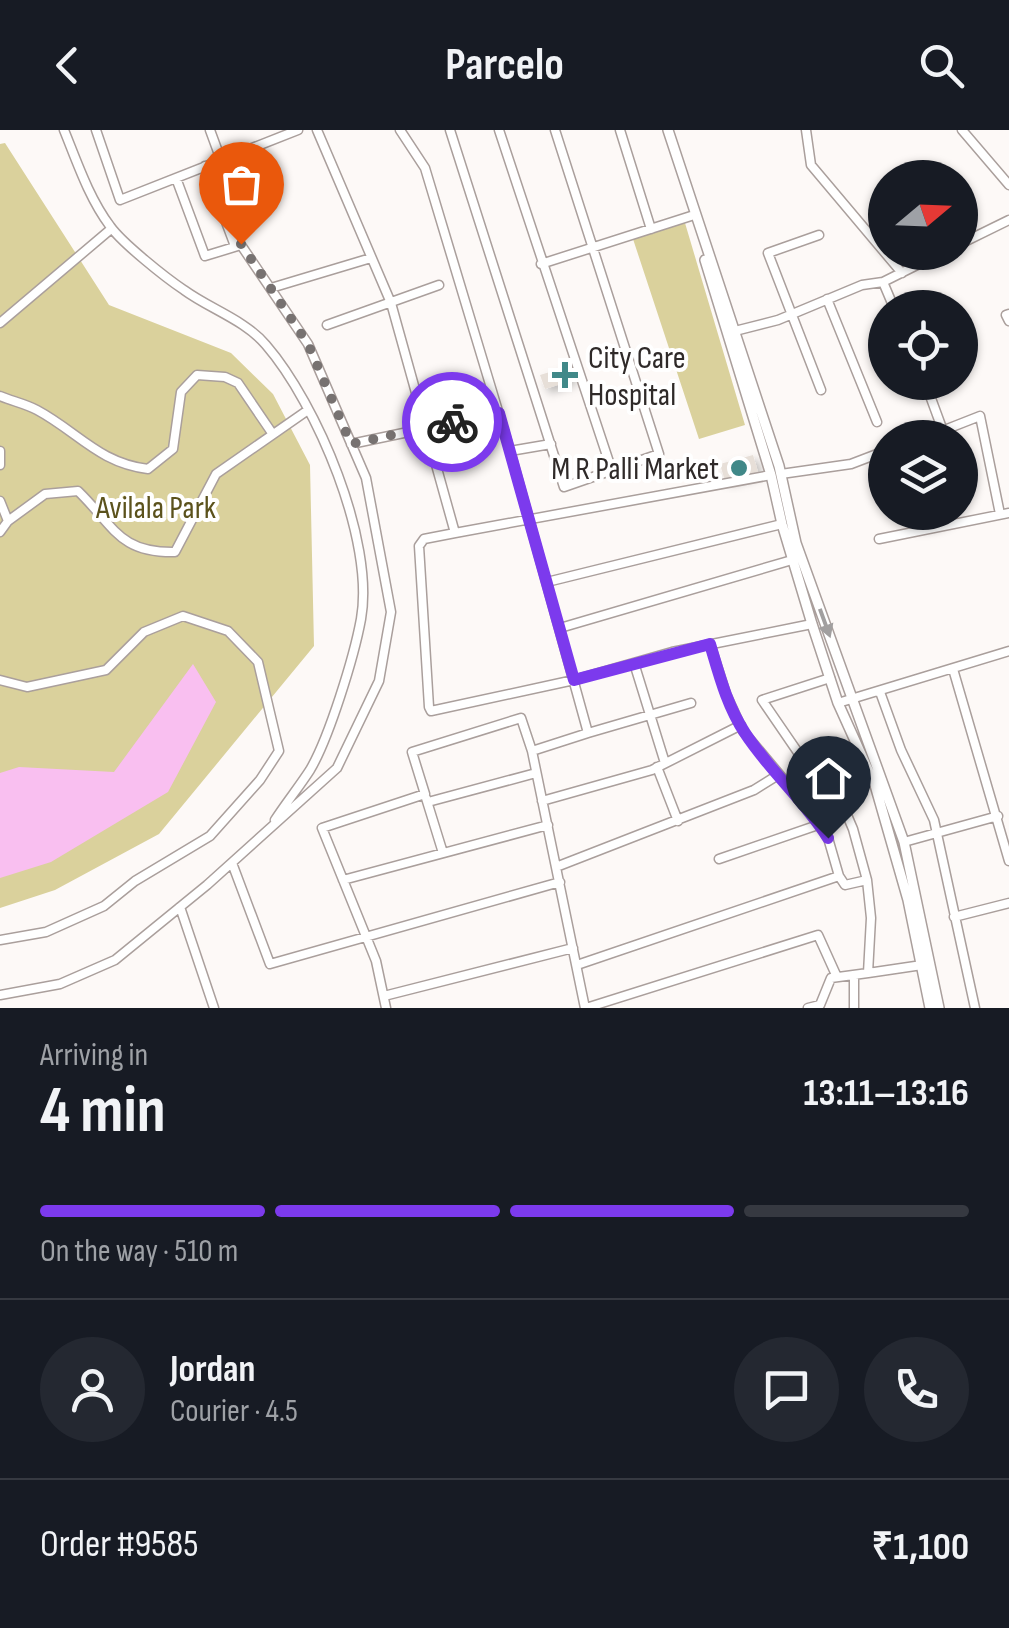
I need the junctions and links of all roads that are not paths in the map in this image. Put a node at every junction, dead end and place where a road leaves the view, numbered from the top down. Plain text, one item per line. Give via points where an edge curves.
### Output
1 (64, 130) edge
2 (96, 130) edge
3 (210, 130) edge
4 (257, 130) edge
5 (298, 130) edge
6 (317, 130) edge
7 (400, 130) edge
8 (450, 130) edge
9 (499, 130) edge
10 (555, 130) edge
11 (620, 130) edge
12 (665, 130) edge
13 (806, 130) edge
14 (962, 130) edge
15 (262, 144) junction
16 (222, 160) junction
17 (205, 166) junction
18 (176, 178) junction
19 (1009, 185) edge
20 (692, 216) junction
21 (1009, 220) edge
22 (112, 229) junction
23 (651, 229) junction
24 (819, 235) dead end
25 (978, 235) edge
26 (235, 246) junction
27 (593, 247) junction
28 (371, 258) junction
29 (541, 264) junction
30 (908, 270) edge
31 (902, 273) junction
32 (883, 282) junction
33 (439, 285) dead end
34 (270, 288) junction
35 (886, 290) edge
36 (827, 299) junction
37 (390, 303) junction
38 (792, 314) junction
39 (0, 323) edge
40 (327, 325) dead end
41 (731, 332) junction
42 (821, 390) dead end
43 (0, 396) edge
44 (308, 410) junction
45 (499, 413) junction
46 (877, 420) edge
47 (970, 420) edge
48 (426, 426) junction
49 (272, 432) junction
50 (351, 444) junction
51 (551, 444) junction
52 (0, 451) edge
53 (510, 451) junction
54 (868, 458) edge
55 (0, 465) edge
56 (612, 471) junction
57 (776, 474) junction
58 (0, 501) edge
59 (1004, 514) edge
60 (530, 520) junction
61 (8, 522) junction
62 (782, 524) junction
63 (0, 532) edge
64 (456, 533) junction
65 (879, 539) dead end
66 (792, 560) junction
67 (547, 582) junction
68 (812, 624) junction
69 (560, 628) junction
70 (710, 644) junction
71 (1009, 651) edge
72 (634, 663) junction
73 (954, 669) junction
74 (830, 678) junction
75 (0, 680) edge
76 (574, 680) junction
77 (880, 692) junction
78 (853, 700) junction
79 (690, 702) dead end
80 (838, 703) junction
81 (648, 715) junction
82 (741, 725) junction
83 (588, 733) junction
84 (532, 751) junction
85 (661, 765) junction
86 (536, 772) junction
87 (778, 775) junction
88 (426, 798) junction
89 (542, 801) junction
90 (846, 815) junction
91 (1002, 819) edge
92 (678, 821) junction
93 (548, 826) junction
94 (820, 826) junction
95 (267, 831) junction
96 (937, 834) junction
97 (904, 842) junction
98 (444, 853) junction
99 (719, 859) dead end
100 (1009, 860) edge
101 (232, 863) junction
102 (556, 867) junction
103 (839, 876) junction
104 (343, 880) junction
105 (867, 880) junction
106 (560, 882) junction
107 (1009, 904) edge
108 (180, 907) junction
109 (954, 916) junction
110 (366, 937) junction
111 (0, 940) edge
112 (573, 948) junction
113 (576, 965) junction
114 (922, 965) junction
115 (868, 973) junction
116 (854, 975) junction
117 (836, 978) junction
118 (0, 994) edge
119 (384, 996) junction
120 (214, 1008) edge
121 (386, 1008) edge
122 (586, 1008) edge
123 (808, 1008) edge
124 (854, 1008) edge
125 (930, 1008) edge
126 (939, 1008) edge
127 (974, 1008) edge

1 - 22 street
2 - 18 street via 120,200
3 - 16 street
4 - 15 street
5 - 15 street
6 - 28 street
7 - 45 street via 425,168
8 - 51 street
9 - 29 street
10 - 27 street
11 - 23 street
12 - 20 street
12 - 41 street
13 - 31 street via 811,164
14 - 19 street
15 - 16 street
16 - 17 street
17 - 18 street
17 - 26 street
18 - 26 street via 206,256
20 - 23 street
20 - 41 street
21 - 25 street
22 - 39 street
22 - 44 street via 184,290 265,344
23 - 27 street
24 - 38 street via 768,254
26 - 34 street via 241,244
27 - 29 street
27 - 56 street via 659,454
28 - 34 street
28 - 37 street
29 - 56 street
30 - 31 street
31 - 32 street
32 - 35 street
32 - 36 street
33 - 37 street
34 - 50 street via 308,344
36 - 38 street
36 - 46 street
37 - 40 street
37 - 48 street
38 - 41 street
38 - 42 street
41 - 57 street
43 - 49 street via 36,410 94,451 148,469 173,448 181,392 197,375 238,382
44 - 49 street
44 - 95 street via 360,546 362,616 312,767
45 - 48 street
45 - 53 street
47 - 59 street via 980,416
48 - 50 street
48 - 64 street
49 - 61 street via 216,474 175,552 124,544 78,491 45,494
50 - 95 street via 366,478 391,612 379,681 338,768
51 - 53 street
51 - 56 street via 564,486
52 - 55 street
53 - 60 street
54 - 57 street
57 - 60 street
57 - 62 street
57 -> 78 street
58 - 61 street
59 - 65 street
60 - 64 street
60 - 67 street
61 - 63 street
62 - 66 street
62 - 67 street
64 - 76 street via 419,546 428,707
66 - 68 street
66 - 69 street
67 - 69 street
68 - 70 street
68 - 74 street
69 - 76 street
70 - 72 street
70 - 82 street
71 - 73 street
72 - 76 street
72 - 81 street
73 - 77 street
73 - 91 street
74 - 80 street
74 - 90 street via 762,700 828,804
75 - 111 street via 26,686 106,670 144,632 183,616 228,630 258,662 279,751 210,836 104,906 46,932
76 - 83 street
77 - 78 street
77 - 96 street
78 - 80 street
78 - 97 street
79 - 81 street
80 - 114 street via 875,785
81 - 83 street
81 - 85 street
82 - 85 street
82 - 87 street
83 - 84 street
84 - 86 street
84 - 88 street via 521,718 412,752
85 - 89 street
85 - 92 street
86 - 88 street
86 - 89 street
87 - 92 street
87 - 94 street
88 - 98 street
88 - 104 street via 322,828
89 - 93 street
90 - 94 street
90 - 105 street
91 - 96 street
91 - 100 street
92 - 102 street
93 - 98 street
93 - 102 street
94 - 99 street
94 - 103 street
95 - 101 street
96 - 97 street
96 - 109 street
97 - 126 street
98 - 104 street
101 - 108 street
101 - 110 street via 270,964
102 - 106 street
103 - 105 street via 844,885
103 - 113 street
104 - 110 street
105 - 115 street
106 - 110 street
106 - 112 street
107 - 109 street
108 - 118 street via 115,960 60,984
108 - 120 street
109 - 127 street
110 - 119 street
112 - 113 street
112 - 119 street
113 - 122 street
114 - 115 street
114 - 125 street
115 - 116 street
116 - 117 street
116 - 124 street
117 - 122 street via 818,935
117 - 123 street via 820,1005
119 - 121 street

